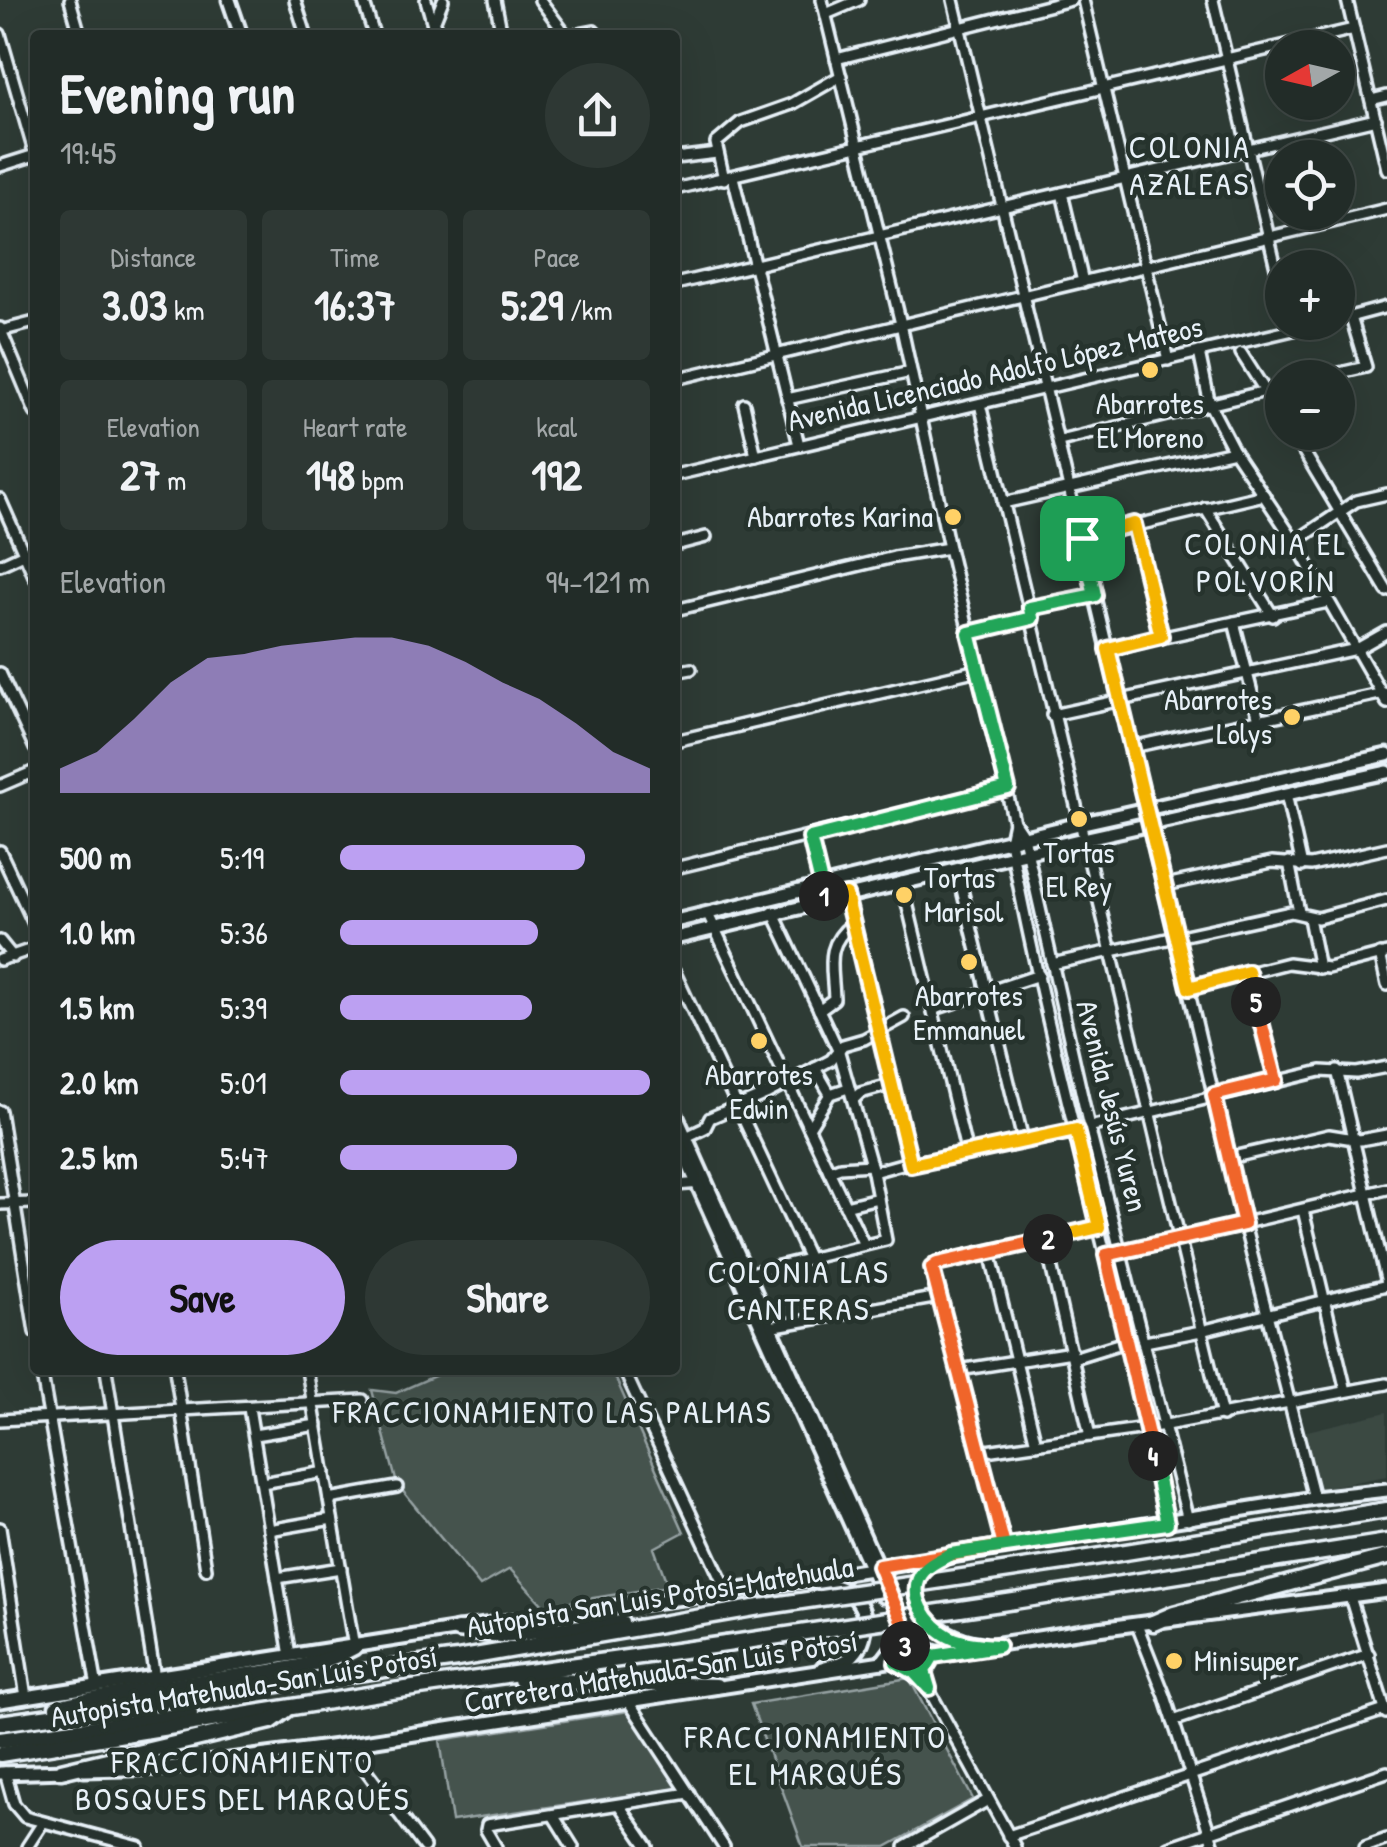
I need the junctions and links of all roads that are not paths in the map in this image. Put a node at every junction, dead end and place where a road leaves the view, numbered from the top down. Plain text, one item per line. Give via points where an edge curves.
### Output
1 (70, 0) edge
2 (226, 0) edge
3 (295, 0) edge
4 (362, 0) edge
5 (426, 0) edge
6 (442, 0) edge
7 (495, 0) edge
8 (540, 0) edge
9 (822, 0) edge
10 (858, 0) edge
11 (953, 0) edge
12 (1072, 0) edge
13 (1083, 0) edge
14 (1213, 0) edge
15 (1347, 0) edge
16 (826, 14) junction
17 (960, 28) junction
18 (1354, 29) junction
19 (79, 30) edge
20 (231, 30) edge
21 (238, 30) edge
22 (304, 30) edge
23 (372, 30) edge
24 (435, 30) edge
25 (501, 30) edge
26 (565, 30) edge
27 (0, 34) edge
28 (836, 59) junction
29 (1229, 59) junction
30 (841, 76) junction
31 (1104, 89) junction
32 (1387, 96) edge
33 (1371, 100) junction
34 (982, 116) junction
35 (1376, 119) junction
36 (30, 138) edge
37 (858, 147) junction
38 (1246, 150) junction
39 (717, 153) junction
40 (30, 157) edge
41 (680, 157) edge
42 (0, 166) edge
43 (1387, 170) edge
44 (728, 178) junction
45 (1125, 178) junction
46 (680, 189) edge
47 (1062, 193) junction
48 (1002, 207) junction
49 (1387, 209) edge
50 (880, 236) junction
51 (1270, 239) junction
52 (1272, 250) edge
53 (754, 266) junction
54 (1147, 268) junction
55 (1084, 282) junction
56 (680, 283) edge
57 (1023, 295) junction
58 (1387, 308) edge
59 (1355, 315) edge
60 (30, 323) edge
61 (902, 324) junction
62 (0, 330) edge
63 (1355, 330) edge
64 (1265, 334) edge
65 (1200, 352) junction
66 (1241, 353) dead end
67 (776, 354) junction
68 (1168, 360) junction
69 (1355, 370) edge
70 (912, 372) junction
71 (680, 378) edge
72 (1046, 389) junction
73 (1265, 389) edge
74 (1265, 391) edge
75 (788, 399) junction
76 (30, 400) edge
77 (744, 404) dead end
78 (980, 404) junction
79 (1210, 405) junction
80 (921, 416) junction
81 (1060, 441) junction
82 (799, 445) junction
83 (1303, 450) edge
84 (1234, 451) junction
85 (756, 456) junction
86 (680, 474) edge
87 (1070, 487) junction
88 (1264, 494) junction
89 (1387, 494) edge
90 (0, 500) edge
91 (1003, 503) junction
92 (1205, 508) junction
93 (1341, 512) junction
94 (1134, 524) junction
95 (706, 537) dead end
96 (1082, 538) junction
97 (1294, 542) junction
98 (680, 544) edge
99 (949, 548) junction
100 (30, 551) edge
101 (24, 554) junction
102 (0, 565) edge
103 (1387, 565) edge
104 (30, 567) edge
105 (1375, 570) junction
106 (1387, 590) edge
107 (1095, 595) junction
108 (1328, 602) junction
109 (680, 609) edge
110 (1031, 613) junction
111 (1273, 616) junction
112 (1234, 622) junction
113 (1387, 632) edge
114 (969, 633) junction
115 (1161, 636) junction
116 (1108, 649) junction
117 (1357, 649) junction
118 (691, 669) dead end
119 (978, 670) junction
120 (680, 671) edge
121 (1247, 672) junction
122 (0, 673) edge
123 (1386, 698) edge
124 (1121, 700) junction
125 (1052, 715) junction
126 (1259, 720) junction
127 (30, 737) edge
128 (680, 740) edge
129 (1132, 747) junction
130 (1387, 755) edge
131 (1387, 772) edge
132 (30, 773) edge
133 (0, 786) edge
134 (1008, 788) junction
135 (1286, 794) junction
136 (1147, 808) junction
137 (1014, 822) junction
138 (1079, 824) junction
139 (1152, 825) junction
140 (810, 838) junction
141 (1024, 838) junction
142 (1084, 840) junction
143 (1010, 841) junction
144 (1387, 848) edge
145 (0, 851) edge
146 (1028, 853) junction
147 (1013, 856) junction
148 (1289, 862) junction
149 (1302, 866) junction
150 (680, 867) edge
151 (957, 869) junction
152 (902, 882) junction
153 (1166, 885) junction
154 (822, 886) junction
155 (846, 895) junction
156 (825, 900) junction
157 (1387, 900) edge
158 (773, 912) junction
159 (1299, 912) junction
160 (30, 915) edge
161 (1309, 918) junction
162 (711, 920) junction
163 (680, 921) edge
164 (852, 924) junction
165 (680, 936) edge
166 (1177, 936) junction
167 (0, 941) edge
168 (30, 950) edge
169 (1110, 950) junction
170 (1384, 954) edge
171 (13, 957) junction
172 (0, 960) edge
173 (1052, 964) junction
174 (1319, 968) junction
175 (1248, 972) junction
176 (1039, 975) junction
177 (680, 984) edge
178 (1387, 986) edge
179 (1189, 988) junction
180 (986, 990) junction
181 (934, 1009) junction
182 (819, 1010) junction
183 (904, 1017) dead end
184 (877, 1031) junction
185 (839, 1052) junction
186 (1387, 1066) edge
187 (815, 1068) junction
188 (1337, 1070) junction
189 (1276, 1080) junction
190 (788, 1082) junction
191 (890, 1086) junction
192 (848, 1088) junction
193 (830, 1094) junction
194 (1214, 1095) junction
195 (854, 1099) junction
196 (736, 1108) junction
197 (1150, 1110) junction
198 (0, 1111) edge
199 (1090, 1127) junction
200 (809, 1128) junction
201 (1076, 1130) junction
202 (1387, 1135) edge
203 (680, 1136) edge
204 (1353, 1138) junction
205 (1023, 1140) junction
206 (967, 1154) junction
207 (1229, 1158) junction
208 (910, 1163) junction
209 (872, 1168) junction
210 (830, 1171) junction
211 (702, 1183) junction
212 (680, 1184) edge
213 (1387, 1189) edge
214 (1366, 1194) junction
215 (878, 1198) junction
216 (15, 1203) junction
217 (30, 1203) edge
218 (0, 1204) edge
219 (846, 1206) junction
220 (1303, 1210) junction
221 (1244, 1224) junction
222 (1099, 1227) junction
223 (1045, 1240) junction
224 (1180, 1240) junction
225 (864, 1245) junction
226 (990, 1252) junction
227 (1122, 1252) junction
228 (1106, 1255) junction
229 (809, 1259) junction
230 (743, 1275) junction
231 (1387, 1284) edge
232 (939, 1298) junction
233 (30, 1300) edge
234 (1324, 1301) junction
235 (1268, 1314) junction
236 (766, 1328) junction
237 (1202, 1332) junction
238 (1128, 1342) junction
239 (1145, 1342) junction
240 (1073, 1355) junction
241 (1015, 1362) junction
242 (959, 1370) junction
243 (42, 1375) edge
244 (107, 1375) edge
245 (176, 1375) edge
246 (308, 1375) edge
247 (626, 1375) edge
248 (1387, 1384) edge
249 (1346, 1391) junction
250 (364, 1400) dead end
251 (1290, 1403) junction
252 (313, 1404) junction
253 (249, 1408) junction
254 (182, 1411) junction
255 (112, 1415) junction
256 (1222, 1416) junction
257 (48, 1418) junction
258 (0, 1420) edge
259 (1166, 1425) junction
260 (317, 1426) junction
261 (1147, 1426) junction
262 (254, 1435) junction
263 (1090, 1436) junction
264 (1036, 1444) junction
265 (979, 1452) junction
266 (324, 1472) junction
267 (262, 1483) junction
268 (396, 1487) dead end
269 (1387, 1490) edge
270 (1268, 1497) dead end
271 (1314, 1498) junction
272 (329, 1500) junction
273 (1254, 1509) junction
274 (1387, 1510) edge
275 (332, 1520) junction
276 (1188, 1520) junction
277 (1167, 1523) junction
278 (0, 1528) edge
279 (270, 1530) junction
280 (1387, 1542) edge
281 (1004, 1546) junction
282 (951, 1554) junction
283 (1387, 1556) edge
284 (875, 1566) junction
285 (340, 1568) junction
286 (206, 1569) dead end
287 (278, 1578) junction
288 (802, 1580) junction
289 (1387, 1591) edge
290 (726, 1592) junction
291 (1350, 1596) junction
292 (681, 1621) junction
293 (1153, 1623) junction
294 (1136, 1625) junction
295 (457, 1630) junction
296 (904, 1636) junction
297 (998, 1646) junction
298 (354, 1647) junction
299 (1369, 1654) junction
300 (936, 1655) junction
301 (290, 1656) junction
302 (915, 1659) junction
303 (896, 1662) junction
304 (878, 1664) junction
305 (799, 1676) junction
306 (155, 1678) junction
307 (480, 1679) junction
308 (925, 1679) junction
309 (716, 1686) junction
310 (107, 1696) junction
311 (26, 1698) junction
312 (0, 1701) edge
313 (628, 1702) junction
314 (286, 1707) junction
315 (1386, 1713) edge
316 (1173, 1721) junction
317 (0, 1722) edge
318 (118, 1729) junction
319 (0, 1740) edge
320 (347, 1745) junction
321 (0, 1754) edge
322 (61, 1771) junction
323 (1387, 1772) edge
324 (2, 1773) edge
325 (1192, 1776) junction
326 (689, 1793) junction
327 (988, 1800) junction
328 (619, 1805) junction
329 (553, 1814) junction
330 (42, 1824) junction
331 (1210, 1832) junction
332 (1008, 1836) junction
333 (1387, 1839) edge
334 (117, 1844) edge
335 (27, 1847) edge
336 (139, 1847) edge
337 (424, 1847) edge
338 (496, 1847) edge
339 (574, 1847) edge
340 (648, 1847) edge
341 (724, 1847) edge
342 (905, 1847) edge
343 (1015, 1847) edge
344 (1168, 1847) edge
345 (1214, 1847) edge
346 (1365, 1847) edge

1 - 19 street
2 - 20 main road
2 - 21 main road
3 - 22 street
4 - 23 street
5 - 24 street
6 - 24 street
7 - 25 street
8 - 26 street
9 - 16 street, Avenida Jesús Yuren
10 - 16 street
11 - 17 street
12 - 17 street
13 - 31 street
14 - 29 street
15 - 18 street
16 - 28 street, Avenida Jesús Yuren
17 - 28 street
17 - 34 street
18 - 29 street
18 - 33 street
27 - 36 street
28 - 30 street, Avenida Jesús Yuren
29 - 31 street
29 - 38 street
30 - 37 street, Avenida Jesús Yuren
30 - 39 street via 792,104 740,122 716,143
31 - 34 street
31 - 45 street
32 - 33 street
33 - 35 street
34 - 37 street
34 - 48 street
35 - 38 street
35 - 43 street
37 - 44 street
37 - 50 street, Avenida Jesús Yuren
38 - 45 street
38 - 51 street
39 - 41 street
39 - 44 street
40 - 42 street
44 - 46 street
44 - 53 street
45 - 47 street
45 - 54 street
47 - 48 street
47 - 55 street
48 - 50 street
48 - 57 street
49 - 51 street
50 - 53 street
50 - 61 street, Avenida Jesús Yuren
51 - 52 street
51 - 54 street
53 - 56 street
53 - 67 street
54 - 55 street
54 - 68 street
55 - 57 street
57 - 61 street
57 - 72 street
58 - 59 street
60 - 62 street
61 - 67 street
61 - 70 street, Avenida Jesús Yuren
62 - 76 street
63 - 69 street via 1366,367
64 - 65 street, Avenida Licenciado Adolfo López Mateos
65 - 68 street, Avenida Licenciado Adolfo López Mateos
65 - 79 street
66 - 73 street
67 - 71 street
67 - 75 street
68 - 72 street, Avenida Licenciado Adolfo López Mateos
70 - 75 street
70 - 80 street, Avenida Jesús Yuren
72 - 78 street, Avenida Licenciado Adolfo López Mateos
72 - 81 street
74 - 79 street
75 - 82 street
77 - 85 street
78 - 80 street, Avenida Licenciado Adolfo López Mateos
78 - 91 street
79 - 81 street
79 - 84 street
80 - 82 street, Avenida Licenciado Adolfo López Mateos
80 - 99 street, Avenida Jesús Yuren
81 - 87 street
82 - 85 street, Avenida Licenciado Adolfo López Mateos
83 - 93 street
84 - 87 street
84 - 88 street
85 - 86 street, Avenida Licenciado Adolfo López Mateos
87 - 91 street
87 - 96 street
88 - 92 street
88 - 97 street
89 - 93 street
90 - 101 street
91 - 110 street
92 - 94 street
92 - 111 street
93 - 97 street
93 - 105 street
94 - 96 street
94 - 115 street
95 - 98 street
96 - 107 street
97 - 108 street
99 - 109 street
99 - 114 street, Avenida Jesús Yuren
100 - 101 street
101 - 102 street
101 - 104 street
103 - 105 street
105 - 106 street
107 - 110 street
107 - 116 street
108 - 111 street
108 - 117 street
110 - 114 street
110 - 125 street
111 - 112 street
112 - 115 street
112 - 121 street
113 - 117 street
114 - 119 street, Avenida Jesús Yuren
115 - 116 street
116 - 124 street
117 - 121 street
117 - 123 street
118 - 120 street
119 - 128 street
119 - 134 street, Avenida Jesús Yuren
121 - 124 street
121 - 126 street
122 - 127 street
123 - 126 street
124 - 125 street
124 - 129 street
125 - 138 street
126 - 129 street
129 - 136 street
130 - 136 main road
131 - 135 main road
132 - 133 street
134 - 137 street, Avenida Jesús Yuren
134 - 140 street
135 - 139 main road
135 - 149 street
136 - 138 main road
136 - 139 street
137 - 141 street, Avenida Jesús Yuren
137 - 143 street, Avenida Jesús Yuren
138 - 141 main road
138 - 142 street
139 - 142 main road
139 - 153 street
140 - 150 street
140 - 154 street
141 - 143 main road
141 - 146 street, Avenida Jesús Yuren
142 - 146 main road
142 - 169 street
143 - 147 street, Avenida Jesús Yuren
143 - 154 main road
144 - 149 street
145 - 160 street
146 - 147 main road
146 - 173 street, Avenida Jesús Yuren
147 - 151 main road
147 - 176 street, Avenida Jesús Yuren
148 - 149 street
148 - 153 street
148 - 159 street
151 - 152 main road
151 - 180 street
152 - 155 main road
152 - 181 street
153 - 166 street
154 - 156 street
154 - 162 main road
155 - 156 main road
155 - 164 street
156 - 158 main road
157 - 161 street
158 - 162 main road
158 - 182 street
159 - 161 street
159 - 166 street
161 - 174 street
162 - 163 main road
162 - 165 main road
162 - 190 street
164 - 182 street via 836,937 834,999
164 - 184 street
166 - 169 street
166 - 179 street
167 - 171 street
168 - 171 street
169 - 173 street
169 - 197 street
170 - 174 street
170 - 178 street
171 - 172 street
173 - 199 street, Avenida Jesús Yuren
174 - 175 street via 1296,962
175 - 179 street
175 - 189 street
176 - 180 street
176 - 201 street, Avenida Jesús Yuren
177 - 196 street
179 - 194 street
180 - 181 street
180 - 205 street
181 - 206 street
182 - 185 street
183 - 184 street
184 - 185 street
184 - 191 street
185 - 187 street
185 - 192 street
186 - 188 street
187 - 190 street
187 - 193 street
188 - 189 street
188 - 204 street
189 - 194 street
190 - 196 street
190 - 200 street
191 - 195 street
191 - 208 street
192 - 193 street
192 - 195 street
193 - 200 street
194 - 197 street
194 - 207 street
195 - 209 street
196 - 203 street
196 - 229 street
197 - 199 street
197 - 224 street
198 - 216 street
199 - 201 street
199 - 227 street, Avenida Jesús Yuren
200 - 210 street
201 - 205 street
201 - 222 street, Avenida Jesús Yuren
202 - 204 street
203 - 211 main road
204 - 207 street via 1328,1135
204 - 214 street
205 - 206 street
206 - 208 street
207 - 221 street
208 - 209 street
209 - 210 street via 857,1164
209 - 215 street
210 - 219 street
211 - 212 street
211 - 230 main road
213 - 214 street
214 - 220 street
214 - 231 street
215 - 219 street
215 - 225 street via 886,1240
216 - 217 street
216 - 218 street
216 - 233 street
219 - 225 street
220 - 221 street
220 - 234 street
221 - 224 street
221 - 235 street
222 - 223 street
222 - 228 street, Avenida Jesús Yuren
223 - 226 street
223 - 240 street
224 - 227 street
224 - 237 street
225 - 229 street
226 - 232 street via 932,1268
226 - 241 street
227 - 228 street
227 - 239 street, Avenida Jesús Yuren
228 - 238 street, Avenida Jesús Yuren
229 - 230 street
230 - 236 main road
231 - 234 street
232 - 236 street
232 - 242 street
234 - 235 street
234 - 249 street
235 - 237 street
235 - 251 street
236 - 284 main road
237 - 239 street
237 - 256 street
238 - 240 street
238 - 261 street, Avenida Jesús Yuren
239 - 259 street, Avenida Jesús Yuren
240 - 241 street
240 - 263 street
241 - 242 street
241 - 264 street
242 - 265 street
243 - 257 street
244 - 255 street
245 - 254 street
246 - 252 street
247 - 290 street
248 - 249 street
249 - 251 street
250 - 252 street
251 - 256 street
251 - 271 street
252 - 253 street
252 - 260 street
253 - 254 street
253 - 262 street
254 - 255 street
254 - 286 street
255 - 257 street
255 - 306 street
256 - 259 street
257 - 258 street
257 - 310 street
259 - 261 street
259 - 276 street, Avenida Jesús Yuren
260 - 262 street
260 - 266 street
261 - 263 street
261 - 277 street, Avenida Jesús Yuren
262 - 267 street
263 - 264 street
264 - 265 street
265 - 281 street
266 - 267 street
266 - 272 street
267 - 279 street
268 - 272 street
269 - 271 main road
270 - 273 main road
271 - 273 main road
272 - 275 street
273 - 276 main road
274 - 292 highway, Autopista San Luis Potosí-Matehuala, bridge
275 - 279 street
275 - 285 street
276 - 277 main road
277 - 281 main road
278 - 311 street
279 - 287 street
280 - 307 highway, Autopista Matehuala-San Luis Potosí, bridge
281 - 282 main road
282 - 284 main road
282 - 297 main road via 920,1576 921,1607 949,1637
283 - 293 highway
284 - 288 main road
284 - 296 main road
285 - 287 street
285 - 298 street
287 - 301 street
288 - 290 main road
288 - 305 main road via 846,1589 866,1617 864,1637 846,1660
289 - 291 main road, Carretera Matehuala-San Luis Potosí
290 - 295 main road
291 - 293 main road, Carretera Matehuala-San Luis Potosí
291 - 299 street
292 - 295 highway via 501,1635
292 - 310 highway, Autopista San Luis Potosí-Matehuala via 458,1658
293 - 294 main road, Carretera Matehuala-San Luis Potosí
294 - 297 main road, Carretera Matehuala-San Luis Potosí
294 - 316 street
295 - 298 main road
296 - 300 main road
296 - 302 main road
296 - 304 main road
297 - 300 main road, Carretera Matehuala-San Luis Potosí
298 - 301 main road
298 - 310 highway via 298,1667
299 - 315 street
299 - 316 street
300 - 302 main road, Carretera Matehuala-San Luis Potosí
300 - 308 main road
301 - 306 main road
302 - 303 main road, Carretera Matehuala-San Luis Potosí
302 - 308 street
303 - 304 main road, Carretera Matehuala-San Luis Potosí
303 - 308 main road
304 - 305 main road, Carretera Matehuala-San Luis Potosí
305 - 309 main road, Carretera Matehuala-San Luis Potosí
306 - 310 main road
307 - 309 highway
307 - 314 highway, Autopista Matehuala-San Luis Potosí
308 - 327 street
309 - 313 main road, Carretera Matehuala-San Luis Potosí
310 - 311 main road
310 - 317 highway
311 - 312 main road
313 - 320 main road, Carretera Matehuala-San Luis Potosí
313 - 326 street
314 - 318 highway via 251,1706
314 - 322 highway via 271,1721
315 - 325 street
316 - 325 street
318 - 319 highway
318 - 321 highway, Autopista Matehuala-San Luis Potosí
320 - 322 main road, Carretera Matehuala-San Luis Potosí via 167,1768
320 - 337 street
322 - 324 main road, Carretera Matehuala-San Luis Potosí
323 - 331 street
324 - 330 street via 14,1804
325 - 331 street
325 - 332 street
326 - 328 street
326 - 341 street
327 - 332 street
327 - 342 street
328 - 329 street
328 - 340 street
329 - 338 street via 487,1824
329 - 339 street
330 - 334 street
330 - 335 street
331 - 344 street
331 - 345 street
332 - 343 street
333 - 346 street
334 - 336 street

